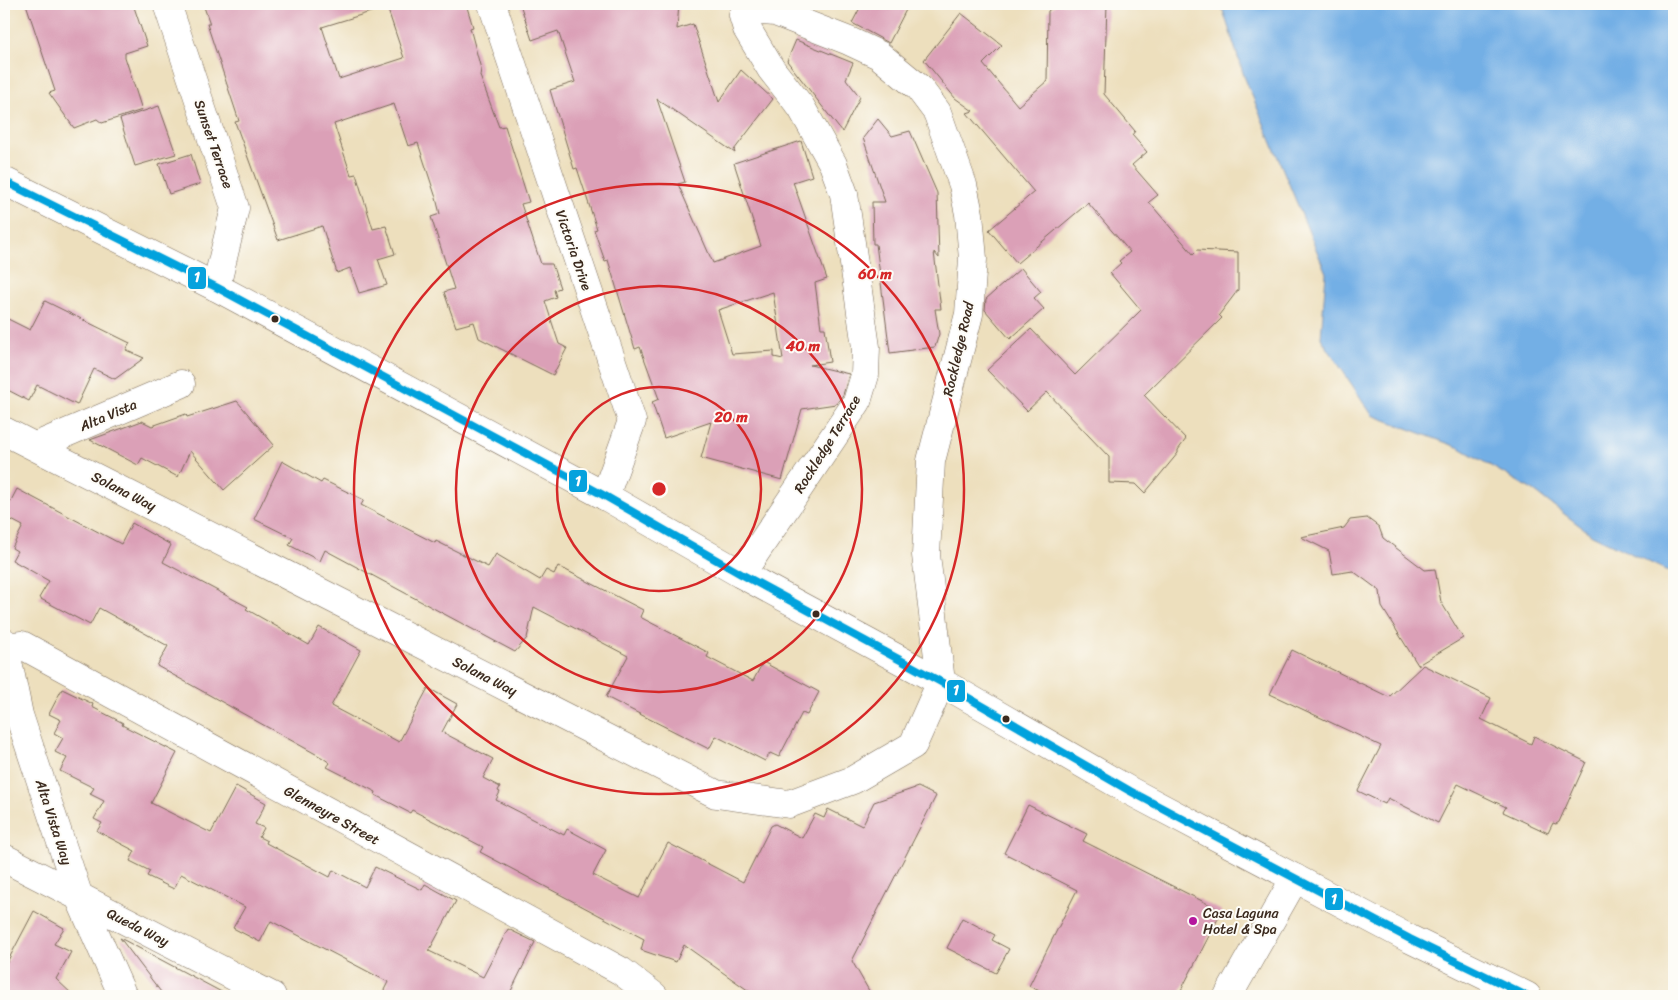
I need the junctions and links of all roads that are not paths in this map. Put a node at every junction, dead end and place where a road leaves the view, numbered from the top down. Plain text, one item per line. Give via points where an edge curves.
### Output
1 (167, 4) edge
2 (492, 4) edge
3 (747, 29) joint
4 (4, 181) edge
5 (216, 287) junction
6 (181, 384) dead end
7 (4, 432) edge
8 (36, 446) junction
9 (605, 496) junction
10 (741, 574) junction
11 (5, 644) edge
12 (941, 682) junction
13 (4, 858) edge
14 (1295, 878) junction
15 (79, 896) junction
16 (123, 996) edge
17 (272, 996) edge
18 (654, 996) edge
19 (1228, 996) edge
20 (1527, 996) edge

1 - 5 main road, Sunset Terrace via 235,208
2 - 9 main road, Victoria Drive via 632,421
3 - 10 main road, Rockledge Terrace via 771,69 801,107 833,164 844,194 866,348 865,374 857,402
3 - 12 main road, Rockledge Road via 743,16 749,10 775,12 879,56 919,88 937,112 962,185 974,259 969,314 930,461 926,555
4 - 5 main road
5 - 9 main road
6 - 8 main road, Alta Vista
7 - 8 main road, Solana Way
8 - 12 main road, Solana Way via 716,794 789,804 853,780 913,745
9 - 10 main road
10 - 12 main road
11 - 15 main road, Alta Vista Way via 18,715
11 - 18 main road, Glenneyre Street via 22,646 621,971
12 - 14 main road via 1130,791
13 - 15 main road, Queda Way
14 - 19 main road
14 - 20 main road
15 - 16 main road, Alta Vista Way
15 - 17 main road, Queda Way

